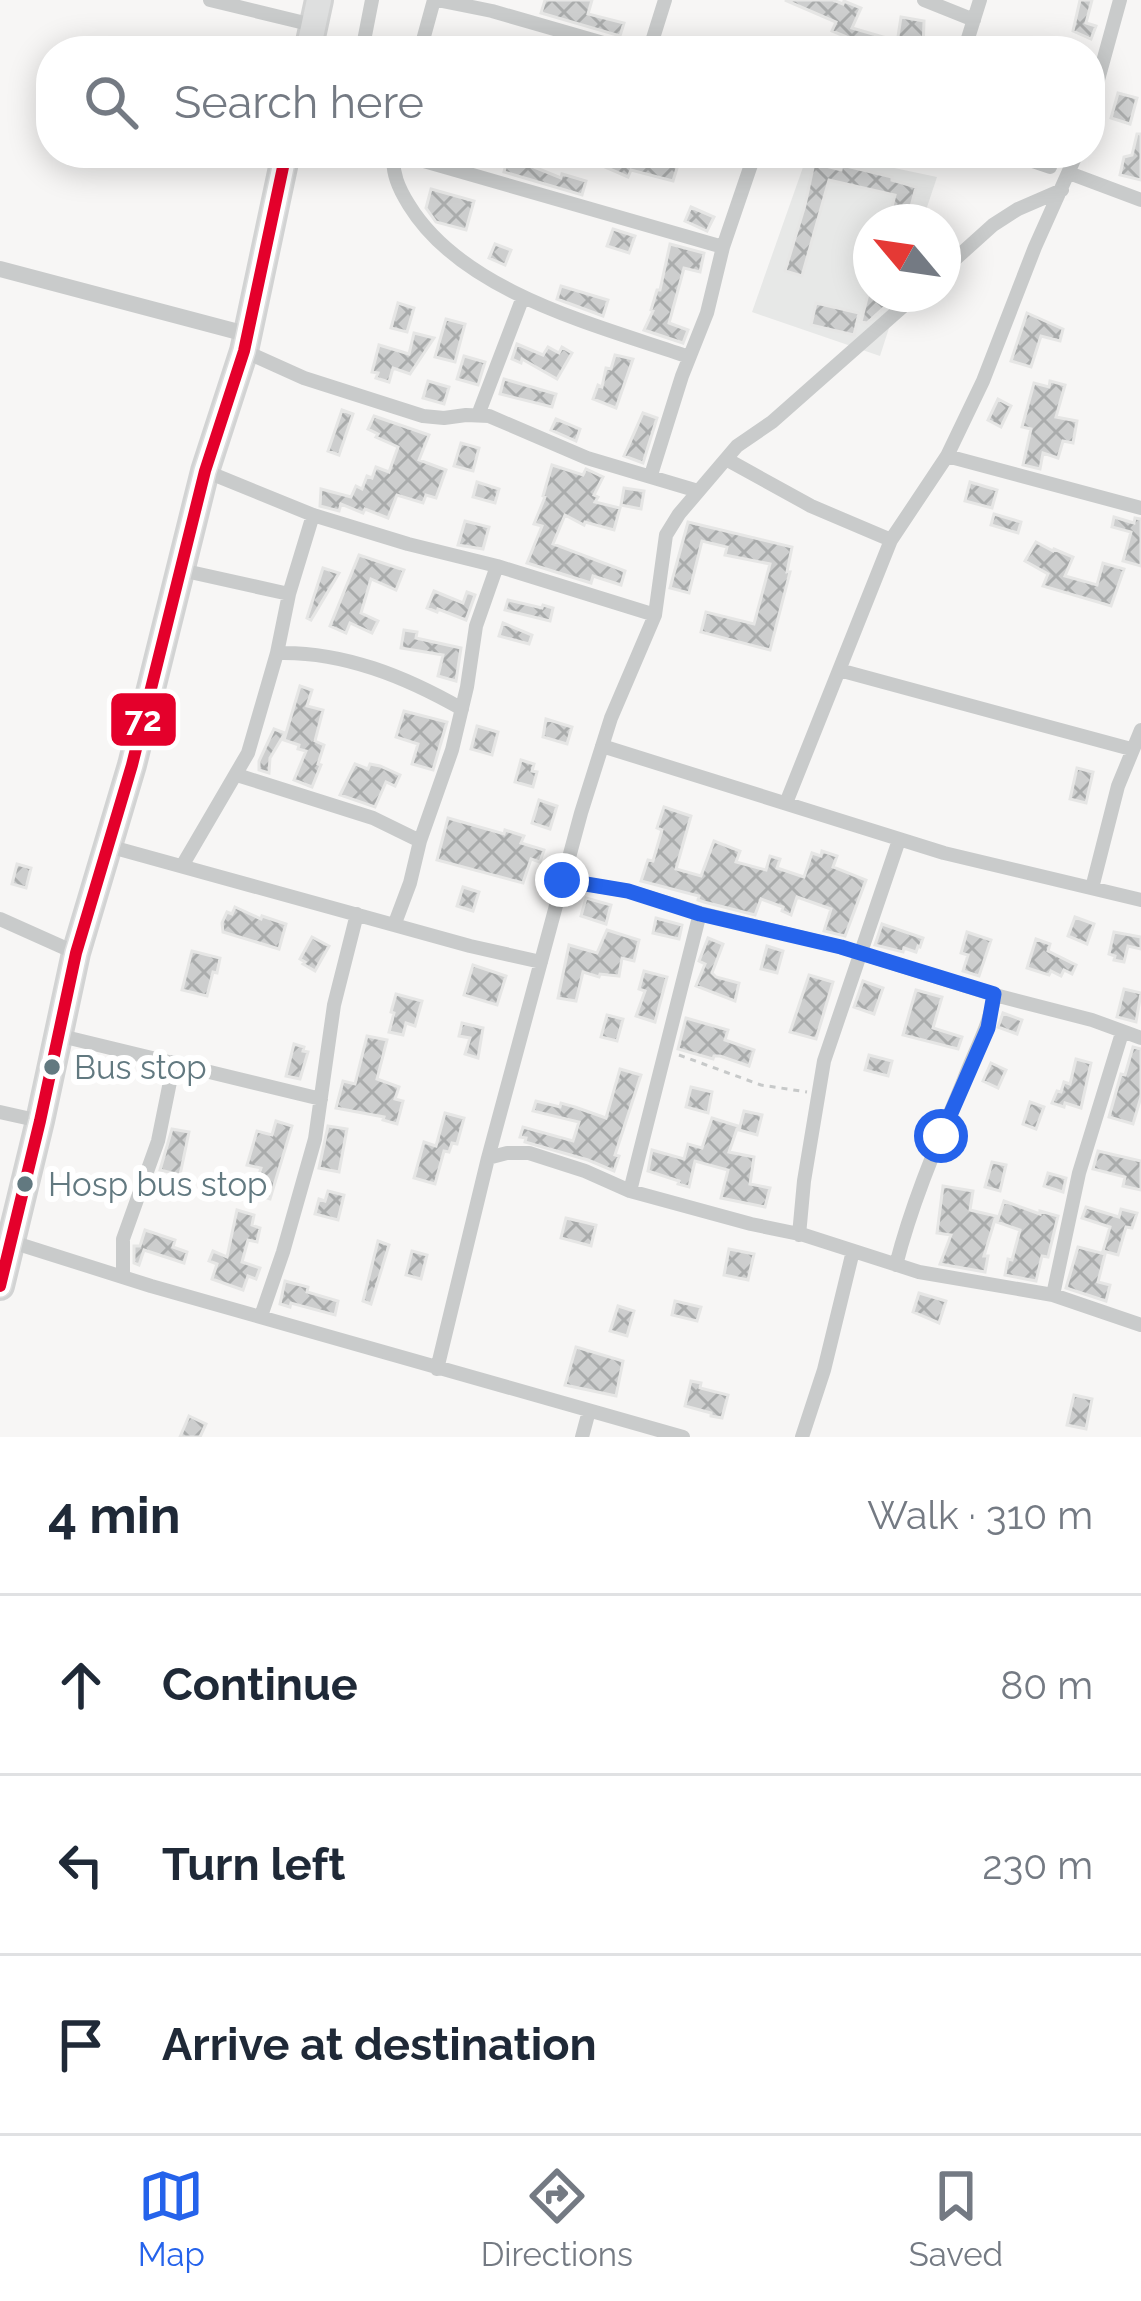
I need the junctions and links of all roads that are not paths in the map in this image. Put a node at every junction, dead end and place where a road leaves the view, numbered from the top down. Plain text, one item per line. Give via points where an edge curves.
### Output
1 (210, 0) edge
2 (372, 0) edge
3 (435, 0) edge
4 (665, 0) edge
5 (924, 0) edge
6 (980, 0) edge
7 (1120, 0) edge
8 (511, 8) edge
9 (316, 13) edge
10 (974, 20) junction
11 (365, 36) edge
12 (424, 36) edge
13 (589, 36) edge
14 (654, 36) edge
15 (969, 36) edge
16 (1105, 54) edge
17 (283, 168) edge
18 (393, 168) edge
19 (447, 168) edge
20 (749, 168) edge
21 (1071, 168) edge
22 (1069, 173) junction
23 (1063, 190) junction
24 (1141, 200) edge
25 (723, 247) junction
26 (961, 254) edge
27 (0, 268) edge
28 (523, 297) junction
29 (897, 312) edge
30 (245, 342) junction
31 (689, 357) junction
32 (478, 415) junction
33 (947, 456) junction
34 (726, 458) junction
35 (205, 471) junction
36 (651, 475) junction
37 (698, 491) junction
38 (1141, 508) edge
39 (313, 515) junction
40 (891, 540) junction
41 (497, 566) junction
42 (181, 570) junction
43 (289, 594) junction
44 (655, 615) junction
45 (277, 653) junction
46 (839, 670) junction
47 (462, 710) junction
48 (1141, 730) edge
49 (602, 746) junction
50 (1131, 749) junction
51 (237, 775) junction
52 (786, 803) junction
53 (898, 840) junction
54 (420, 841) junction
55 (108, 846) junction
56 (182, 866) junction
57 (562, 880) junction
58 (1092, 887) junction
59 (1141, 900) edge
60 (357, 914) junction
61 (700, 914) junction
62 (0, 919) edge
63 (395, 923) junction
64 (76, 953) junction
65 (860, 953) junction
66 (541, 962) junction
67 (994, 994) junction
68 (1122, 1033) junction
69 (57, 1035) junction
70 (1141, 1038) edge
71 (174, 1062) junction
72 (321, 1099) junction
73 (0, 1112) edge
74 (40, 1121) junction
75 (488, 1158) junction
76 (629, 1191) junction
77 (799, 1234) junction
78 (12, 1242) junction
79 (854, 1251) junction
80 (896, 1265) junction
81 (123, 1277) junction
82 (0, 1286) edge
83 (1053, 1295) junction
84 (261, 1316) junction
85 (1141, 1325) edge
86 (437, 1369) junction
87 (589, 1411) junction
88 (582, 1437) edge
89 (683, 1437) edge
90 (802, 1437) edge

1 - 9 street
2 - 11 street
3 - 8 street
3 - 12 street
4 - 14 street
5 - 10 street
6 - 10 street
7 - 16 street
8 - 13 street
10 - 15 street
17 - 30 highway
18 - 28 street via 421,224 444,247
19 - 25 street
20 - 25 street
21 - 22 street
22 - 23 street
22 - 24 street
23 - 26 street via 1018,209
23 - 33 street
25 - 31 street
27 - 30 street
28 - 31 street
28 - 32 street
29 - 34 street
30 - 32 street via 304,378 423,416
30 - 35 highway
31 - 36 street
32 - 36 street
33 - 38 street
33 - 40 street
34 - 37 street
34 - 40 street
35 - 39 street
35 - 42 highway
36 - 37 street
37 - 44 street via 666,535
39 - 41 street
39 - 43 street
40 - 46 street
41 - 44 street
41 - 47 street via 476,626
42 - 43 street
42 - 55 highway
43 - 45 street
44 - 49 street
45 - 47 street via 393,674
45 - 51 street
46 - 50 street
46 - 52 street
47 - 54 street
48 - 50 street
49 - 52 street
49 - 57 street
50 - 58 street
51 - 54 street via 374,818
51 - 56 street
52 - 53 street
53 - 58 street
53 - 65 street
54 - 63 street
55 - 56 street
55 - 64 highway
56 - 60 street
57 - 61 street
57 - 66 street
58 - 59 street
60 - 63 street
60 - 72 street
61 - 65 street
61 - 76 street
62 - 64 street
63 - 66 street
64 - 69 highway
65 - 67 street
65 - 77 street via 828,1044
66 - 75 street
67 - 68 street
67 - 80 street
68 - 70 street
68 - 83 street via 1078,1173
69 - 71 street
69 - 74 highway
71 - 72 street
71 - 81 street via 158,1141 123,1239
72 - 84 street
73 - 74 street
74 - 78 highway
75 - 76 street via 530,1153
75 - 86 street
76 - 77 street
77 - 79 street
78 - 81 street
78 - 82 highway
79 - 80 street
79 - 90 street
80 - 83 street
81 - 84 street
83 - 85 street
84 - 86 street
86 - 87 street
87 - 88 street
87 - 89 street

